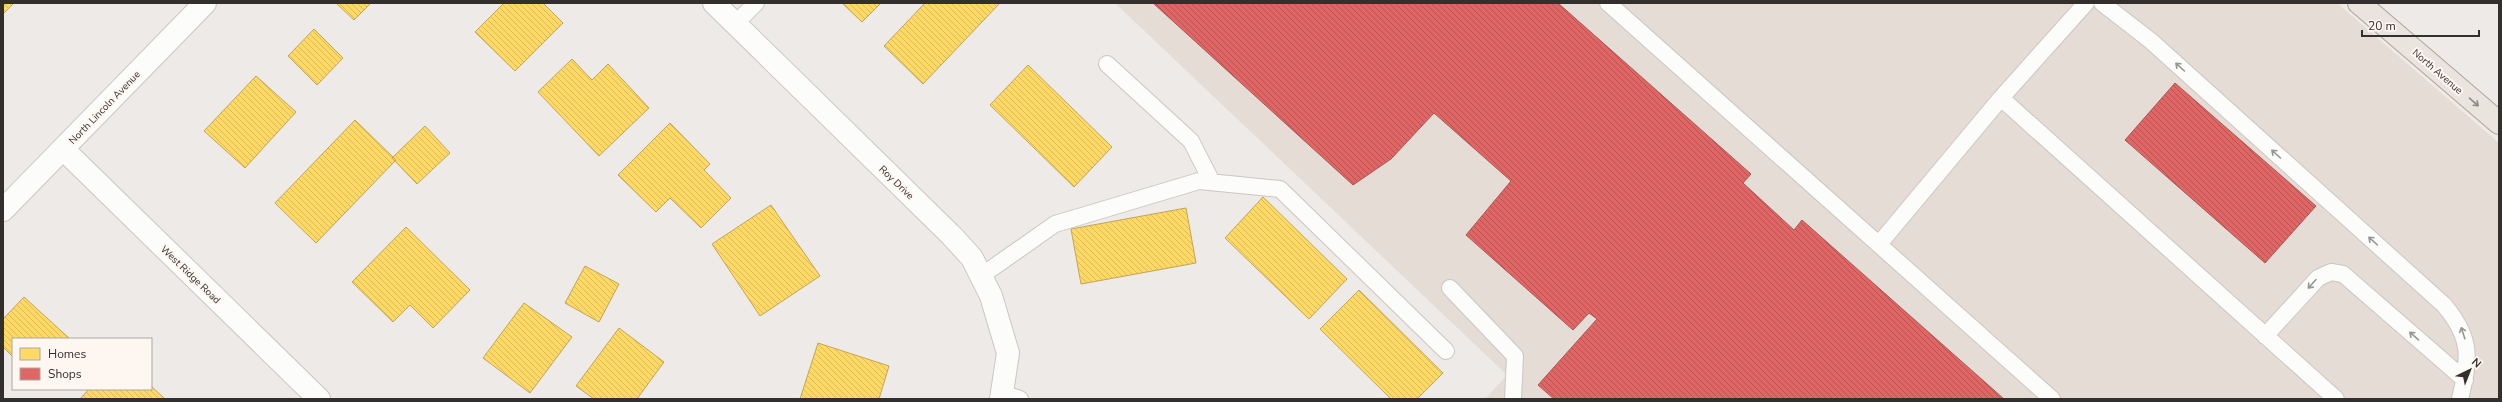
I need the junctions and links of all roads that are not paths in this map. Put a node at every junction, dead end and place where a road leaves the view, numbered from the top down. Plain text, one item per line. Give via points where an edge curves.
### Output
1 (205, 3) edge
2 (714, 3) edge
3 (756, 3) edge
4 (1608, 3) edge
5 (2086, 3) edge
6 (2102, 3) edge
7 (2359, 3) edge
8 (735, 24) junction
9 (1107, 64) dead end
10 (2001, 98) junction
11 (2499, 123) edge
12 (63, 149) junction
13 (1212, 182) junction
14 (3, 210) edge
15 (1879, 244) junction
16 (981, 276) junction
17 (1450, 288) dead end
18 (2265, 336) junction
19 (1446, 351) dead end
20 (2465, 380) junction
21 (1008, 397) edge
22 (319, 399) edge
23 (1513, 399) edge
24 (2052, 399) edge
25 (2336, 399) edge
26 (2460, 399) edge

1 - 12 street, North Lincoln Avenue
2 - 8 street, Roy Drive
3 - 8 lane
4 - 15 lane
5 - 10 lane
20 -> 6 lane via 2467,348 2459,322 2444,305 2151,41
7 -> 11 main road, North Avenue
8 - 16 street, Roy Drive via 952,236 972,258
9 - 13 lane via 1191,141
10 - 15 lane
10 - 18 lane
12 - 14 street, North Lincoln Avenue
12 - 22 street, West Ridge Road
13 - 16 lane via 1199,181 1055,224
13 - 19 lane via 1280,188
15 - 24 lane
16 - 21 street, Roy Drive via 991,296 1008,353
17 - 23 lane via 1515,356
20 -> 18 lane via 2344,274 2331,272 2318,278
18 - 25 lane
20 - 26 lane

